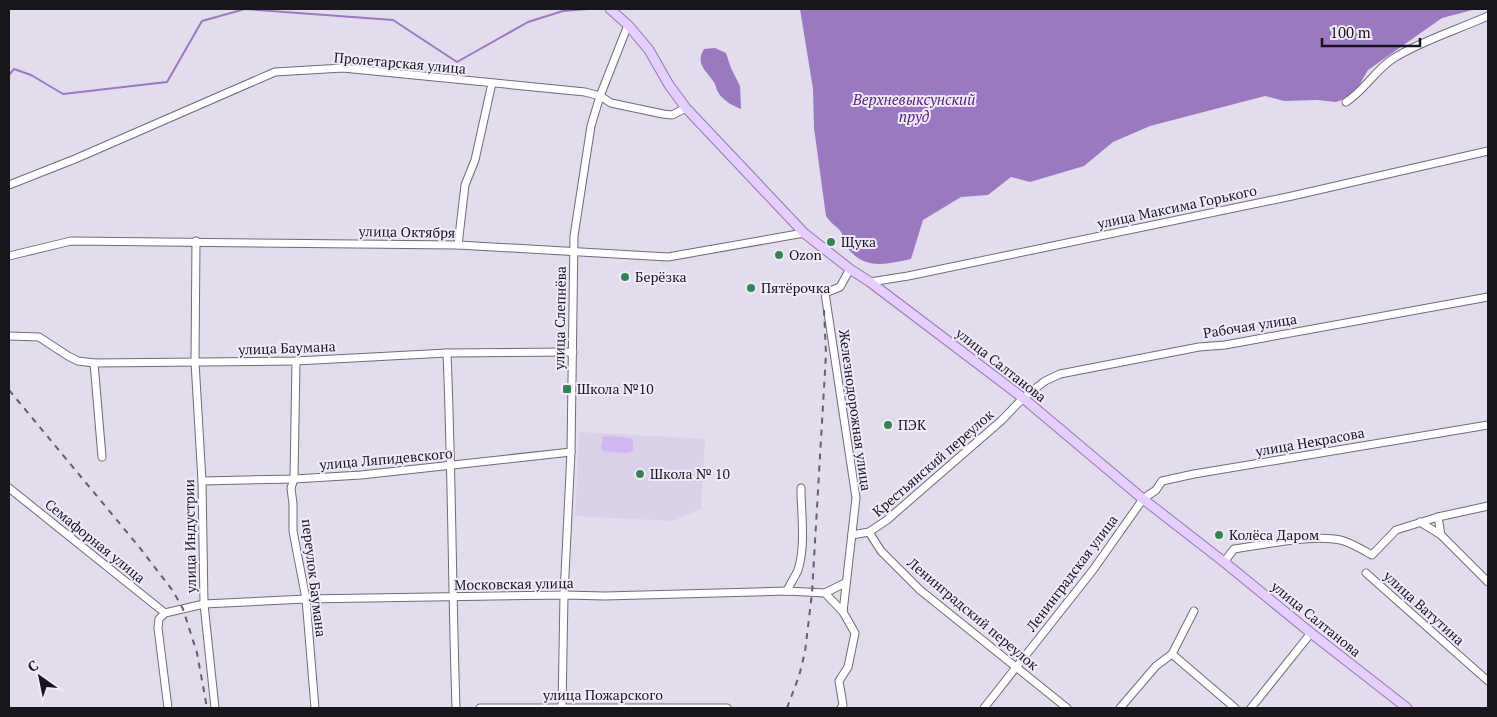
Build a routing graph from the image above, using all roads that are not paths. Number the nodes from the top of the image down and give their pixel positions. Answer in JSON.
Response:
{"nodes":[{"id":1,"x":611,"y":10,"type":"edge"},
{"id":2,"x":1488,"y":16,"type":"edge"},
{"id":3,"x":628,"y":25,"type":"junction"},
{"id":4,"x":492,"y":84,"type":"junction"},
{"id":5,"x":600,"y":96,"type":"junction"},
{"id":6,"x":1346,"y":102,"type":"dead end"},
{"id":7,"x":686,"y":108,"type":"junction"},
{"id":8,"x":1488,"y":151,"type":"edge"},
{"id":9,"x":9,"y":185,"type":"edge"},
{"id":10,"x":804,"y":233,"type":"junction"},
{"id":11,"x":196,"y":241,"type":"junction"},
{"id":12,"x":458,"y":245,"type":"junction"},
{"id":13,"x":573,"y":251,"type":"junction"},
{"id":14,"x":9,"y":256,"type":"edge"},
{"id":15,"x":850,"y":269,"type":"junction"},
{"id":16,"x":870,"y":282,"type":"junction"},
{"id":17,"x":1488,"y":297,"type":"edge"},
{"id":18,"x":9,"y":336,"type":"edge"},
{"id":19,"x":573,"y":352,"type":"junction"},
{"id":20,"x":447,"y":353,"type":"junction"},
{"id":21,"x":296,"y":361,"type":"junction"},
{"id":22,"x":195,"y":362,"type":"junction"},
{"id":23,"x":94,"y":363,"type":"junction"},
{"id":24,"x":1023,"y":398,"type":"junction"},
{"id":25,"x":1488,"y":425,"type":"edge"},
{"id":26,"x":571,"y":452,"type":"junction"},
{"id":27,"x":102,"y":457,"type":"dead end"},
{"id":28,"x":452,"y":466,"type":"junction"},
{"id":29,"x":294,"y":479,"type":"junction"},
{"id":30,"x":202,"y":481,"type":"junction"},
{"id":31,"x":9,"y":488,"type":"edge"},
{"id":32,"x":801,"y":488,"type":"dead end"},
{"id":33,"x":1143,"y":499,"type":"junction"},
{"id":34,"x":1488,"y":506,"type":"edge"},
{"id":35,"x":1438,"y":517,"type":"junction"},
{"id":36,"x":1420,"y":522,"type":"junction"},
{"id":37,"x":869,"y":532,"type":"junction"},
{"id":38,"x":852,"y":535,"type":"junction"},
{"id":39,"x":1441,"y":535,"type":"junction"},
{"id":40,"x":1224,"y":562,"type":"junction"},
{"id":41,"x":1366,"y":573,"type":"dead end"},
{"id":42,"x":1488,"y":582,"type":"edge"},
{"id":43,"x":845,"y":584,"type":"junction"},
{"id":44,"x":787,"y":591,"type":"junction"},
{"id":45,"x":825,"y":594,"type":"junction"},
{"id":46,"x":564,"y":595,"type":"junction"},
{"id":47,"x":452,"y":597,"type":"junction"},
{"id":48,"x":306,"y":599,"type":"junction"},
{"id":49,"x":204,"y":604,"type":"junction"},
{"id":50,"x":1194,"y":611,"type":"dead end"},
{"id":51,"x":843,"y":612,"type":"junction"},
{"id":52,"x":165,"y":613,"type":"junction"},
{"id":53,"x":1311,"y":634,"type":"junction"},
{"id":54,"x":1172,"y":654,"type":"junction"},
{"id":55,"x":1016,"y":666,"type":"junction"},
{"id":56,"x":1488,"y":682,"type":"edge"},
{"id":57,"x":168,"y":708,"type":"edge"},
{"id":58,"x":215,"y":708,"type":"edge"},
{"id":59,"x":315,"y":708,"type":"edge"},
{"id":60,"x":456,"y":708,"type":"edge"},
{"id":61,"x":480,"y":708,"type":"edge"},
{"id":62,"x":562,"y":708,"type":"edge"},
{"id":63,"x":727,"y":708,"type":"edge"},
{"id":64,"x":841,"y":708,"type":"edge"},
{"id":65,"x":984,"y":708,"type":"edge"},
{"id":66,"x":1067,"y":708,"type":"edge"},
{"id":67,"x":1120,"y":708,"type":"edge"},
{"id":68,"x":1235,"y":708,"type":"edge"},
{"id":69,"x":1250,"y":708,"type":"edge"},
{"id":70,"x":1407,"y":708,"type":"edge"}],
"edges":[{"from":1,"to":3,"type":"main road","name":"улица Салтанова"},
{"from":2,"to":6,"type":"street"},
{"from":3,"to":5,"type":"street","name":"улица Слепнёва"},
{"from":3,"to":7,"type":"main road","name":"улица Салтанова"},
{"from":4,"to":5,"type":"street","name":"Пролетарская улица"},
{"from":4,"to":9,"type":"street","name":"Пролетарская улица"},
{"from":4,"to":12,"type":"street"},
{"from":5,"to":7,"type":"street","name":"Пролетарская улица"},
{"from":5,"to":13,"type":"street","name":"улица Слепнёва"},
{"from":7,"to":10,"type":"main road","name":"улица Салтанова"},
{"from":8,"to":16,"type":"street","name":"улица Максима Горького"},
{"from":10,"to":13,"type":"street","name":"улица Октября"},
{"from":10,"to":15,"type":"main road","name":"улица Салтанова"},
{"from":11,"to":12,"type":"street","name":"улица Октября"},
{"from":11,"to":14,"type":"street","name":"улица Октября"},
{"from":11,"to":22,"type":"street","name":"улица Индустрии"},
{"from":12,"to":13,"type":"street","name":"улица Октября"},
{"from":13,"to":19,"type":"street","name":"улица Слепнёва"},
{"from":15,"to":16,"type":"main road","name":"улица Салтанова"},
{"from":15,"to":38,"type":"street","name":"Железнодорожная улица"},
{"from":16,"to":24,"type":"main road","name":"улица Салтанова"},
{"from":17,"to":24,"type":"street","name":"Рабочая улица"},
{"from":18,"to":23,"type":"street","name":"улица Баумана"},
{"from":19,"to":20,"type":"street","name":"улица Баумана"},
{"from":19,"to":26,"type":"street","name":"улица Слепнёва"},
{"from":20,"to":21,"type":"street","name":"улица Баумана"},
{"from":20,"to":28,"type":"street"},
{"from":21,"to":22,"type":"street","name":"улица Баумана"},
{"from":21,"to":29,"type":"street","name":"переулок Баумана"},
{"from":22,"to":23,"type":"street","name":"улица Баумана"},
{"from":22,"to":30,"type":"street","name":"улица Индустрии"},
{"from":23,"to":27,"type":"street"},
{"from":24,"to":33,"type":"main road","name":"улица Салтанова"},
{"from":24,"to":37,"type":"street","name":"Крестьянский переулок"},
{"from":25,"to":33,"type":"street","name":"улица Некрасова"},
{"from":26,"to":28,"type":"street","name":"улица Ляпидевского"},
{"from":26,"to":46,"type":"street","name":"улица Слепнёва"},
{"from":28,"to":29,"type":"street","name":"улица Ляпидевского"},
{"from":28,"to":47,"type":"street"},
{"from":29,"to":30,"type":"street","name":"улица Ляпидевского"},
{"from":29,"to":48,"type":"street","name":"переулок Баумана"},
{"from":30,"to":49,"type":"street","name":"улица Индустрии"},
{"from":31,"to":52,"type":"street","name":"Семафорная улица"},
{"from":32,"to":44,"type":"street"},
{"from":33,"to":40,"type":"main road","name":"улица Салтанова"},
{"from":33,"to":55,"type":"street","name":"Ленинградская улица"},
{"from":34,"to":35,"type":"street"},
{"from":35,"to":36,"type":"street"},
{"from":35,"to":39,"type":"street"},
{"from":36,"to":39,"type":"street"},
{"from":36,"to":40,"type":"street"},
{"from":37,"to":38,"type":"street","name":"Крестьянский переулок"},
{"from":37,"to":55,"type":"street","name":"Ленинградский переулок"},
{"from":38,"to":43,"type":"street","name":"Железнодорожная улица"},
{"from":39,"to":42,"type":"street"},
{"from":40,"to":53,"type":"main road","name":"улица Салтанова"},
{"from":41,"to":56,"type":"street","name":"улица Ватутина"},
{"from":43,"to":45,"type":"street"},
{"from":43,"to":51,"type":"street","name":"Железнодорожная улица"},
{"from":44,"to":45,"type":"street","name":"Московская улица"},
{"from":44,"to":46,"type":"street","name":"Московская улица"},
{"from":45,"to":51,"type":"street"},
{"from":46,"to":47,"type":"street","name":"Московская улица"},
{"from":46,"to":62,"type":"street","name":"улица Слепнёва"},
{"from":47,"to":48,"type":"street","name":"Московская улица"},
{"from":47,"to":60,"type":"street"},
{"from":48,"to":49,"type":"street","name":"Московская улица"},
{"from":48,"to":59,"type":"street","name":"переулок Баумана"},
{"from":49,"to":52,"type":"street"},
{"from":49,"to":58,"type":"street","name":"улица Индустрии"},
{"from":50,"to":54,"type":"street"},
{"from":51,"to":64,"type":"street"},
{"from":52,"to":57,"type":"street"},
{"from":53,"to":69,"type":"street"},
{"from":53,"to":70,"type":"main road","name":"улица Салтанова"},
{"from":54,"to":67,"type":"street"},
{"from":54,"to":68,"type":"street"},
{"from":55,"to":65,"type":"street","name":"Ленинградская улица"},
{"from":55,"to":66,"type":"street","name":"Ленинградский переулок"},
{"from":61,"to":62,"type":"street","name":"улица Пожарского"},
{"from":62,"to":63,"type":"street","name":"улица Пожарского"}]}
